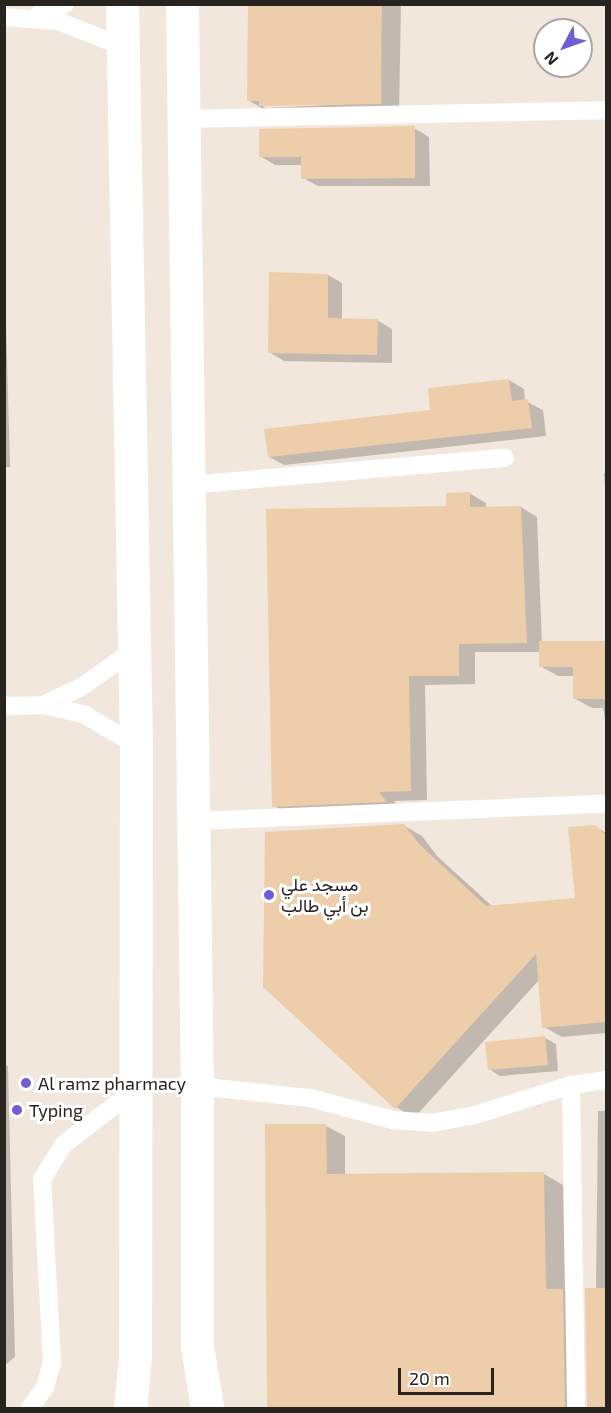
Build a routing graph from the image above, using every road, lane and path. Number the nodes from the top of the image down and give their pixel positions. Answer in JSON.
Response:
{"nodes":[{"id":1,"x":65,"y":4,"type":"edge"},
{"id":2,"x":122,"y":4,"type":"edge"},
{"id":3,"x":182,"y":4,"type":"edge"},
{"id":4,"x":4,"y":17,"type":"edge"},
{"id":5,"x":35,"y":17,"type":"junction"},
{"id":6,"x":124,"y":47,"type":"junction"},
{"id":7,"x":606,"y":110,"type":"edge"},
{"id":8,"x":184,"y":119,"type":"junction"},
{"id":9,"x":505,"y":458,"type":"dead end"},
{"id":10,"x":188,"y":485,"type":"junction"},
{"id":11,"x":135,"y":649,"type":"junction"},
{"id":12,"x":43,"y":705,"type":"junction"},
{"id":13,"x":4,"y":706,"type":"edge"},
{"id":14,"x":136,"y":745,"type":"junction"},
{"id":15,"x":606,"y":804,"type":"edge"},
{"id":16,"x":194,"y":821,"type":"junction"},
{"id":17,"x":606,"y":1080,"type":"edge"},
{"id":18,"x":571,"y":1085,"type":"junction"},
{"id":19,"x":197,"y":1086,"type":"junction"},
{"id":20,"x":136,"y":1089,"type":"junction"},
{"id":21,"x":30,"y":1408,"type":"edge"},
{"id":22,"x":130,"y":1408,"type":"edge"},
{"id":23,"x":207,"y":1408,"type":"edge"},
{"id":24,"x":576,"y":1408,"type":"edge"}],
"edges":[{"from":1,"to":5,"type":"lane"},
{"from":2,"to":6,"type":"main road"},
{"from":3,"to":8,"type":"main road"},
{"from":4,"to":5,"type":"lane"},
{"from":5,"to":6,"type":"lane"},
{"from":6,"to":11,"type":"main road"},
{"from":7,"to":8,"type":"lane"},
{"from":8,"to":10,"type":"main road"},
{"from":9,"to":10,"type":"lane"},
{"from":10,"to":16,"type":"main road"},
{"from":11,"to":12,"type":"lane"},
{"from":11,"to":14,"type":"main road"},
{"from":12,"to":13,"type":"lane"},
{"from":12,"to":14,"type":"lane"},
{"from":14,"to":20,"type":"main road"},
{"from":15,"to":16,"type":"lane"},
{"from":16,"to":19,"type":"main road"},
{"from":17,"to":18,"type":"lane"},
{"from":18,"to":19,"type":"lane"},
{"from":18,"to":24,"type":"lane"},
{"from":19,"to":23,"type":"main road"},
{"from":20,"to":21,"type":"lane"},
{"from":20,"to":22,"type":"main road"}]}
